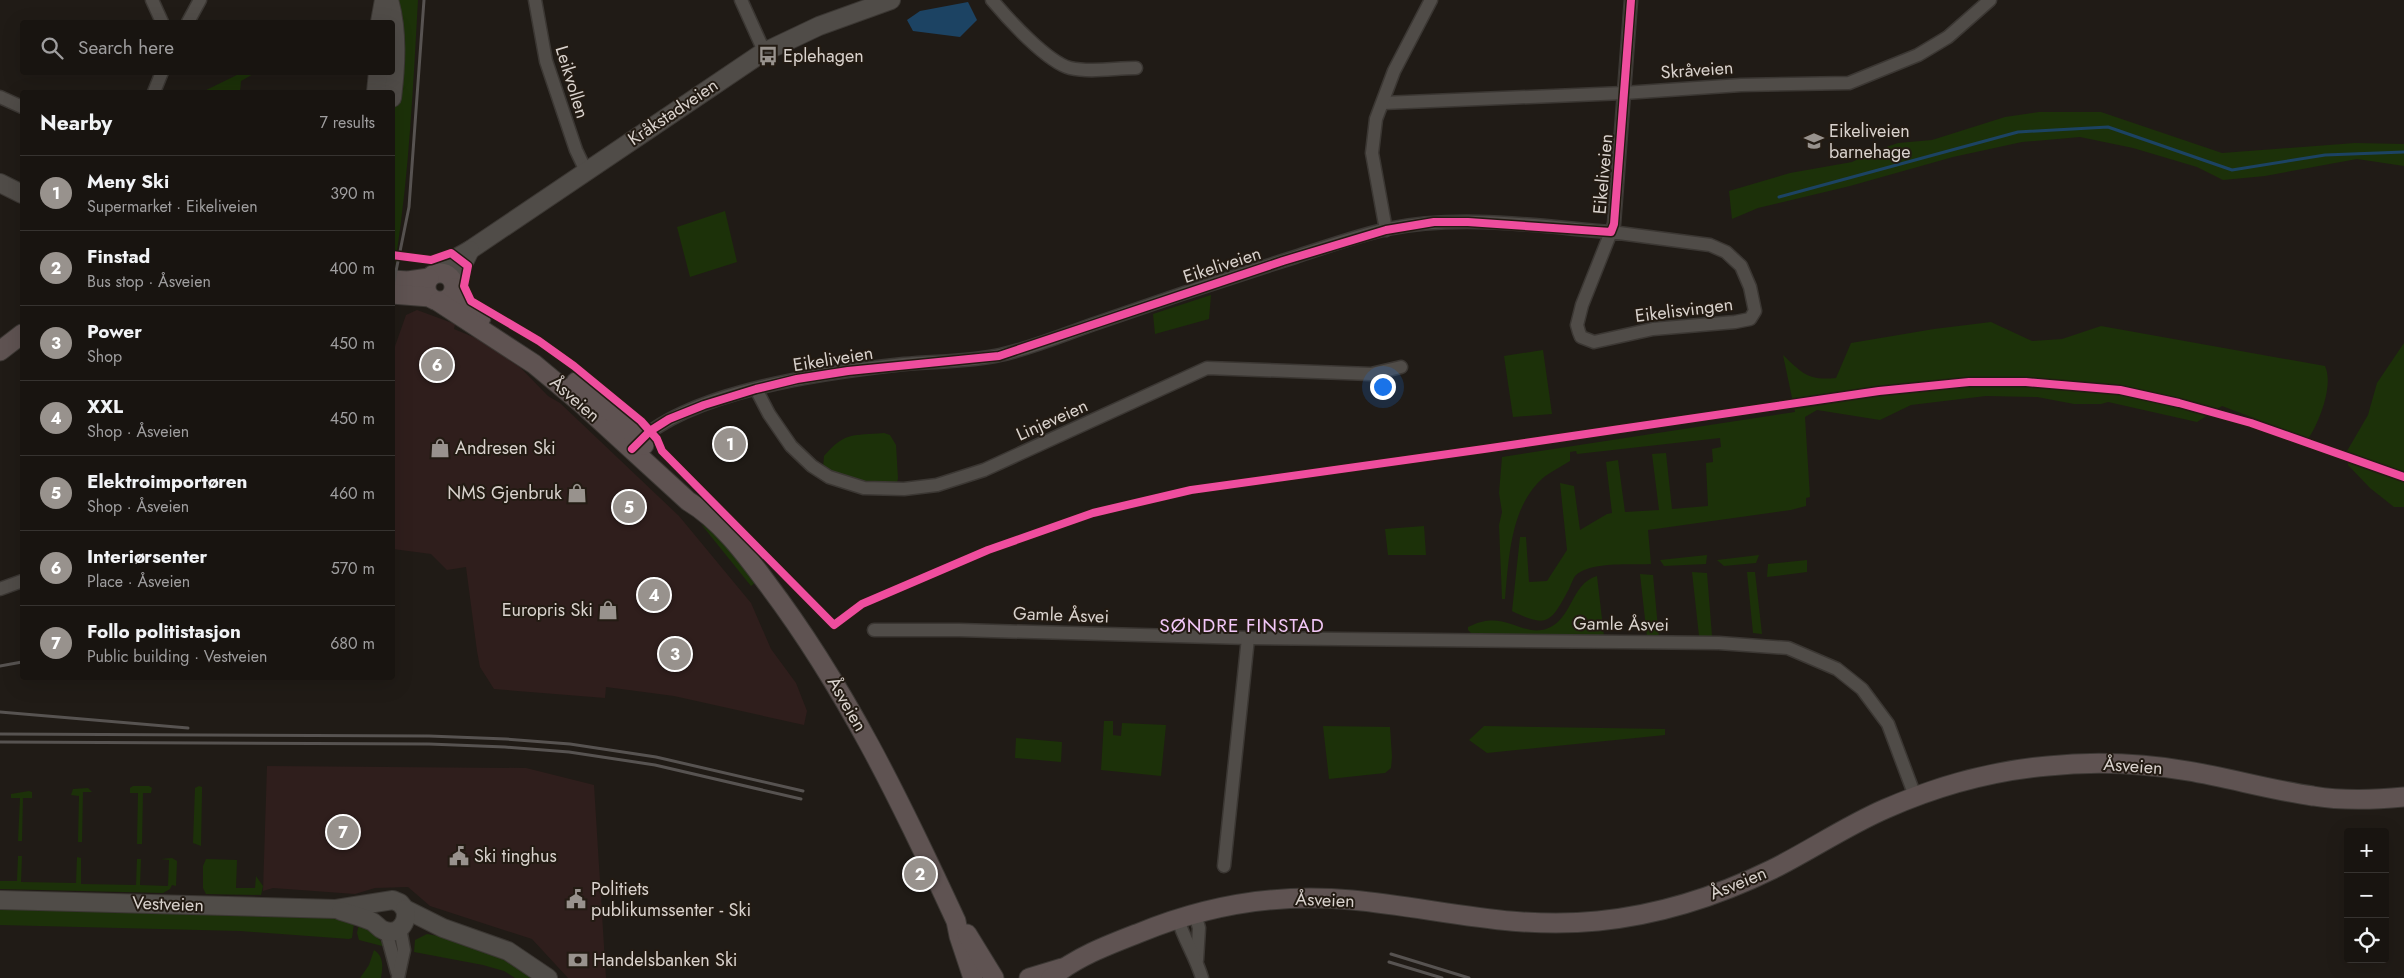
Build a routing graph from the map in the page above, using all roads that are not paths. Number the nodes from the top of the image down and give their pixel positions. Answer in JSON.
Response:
{"nodes":[{"id":1,"x":152,"y":0,"type":"edge"},
{"id":2,"x":200,"y":0,"type":"edge"},
{"id":3,"x":384,"y":0,"type":"edge"},
{"id":4,"x":389,"y":0,"type":"edge"},
{"id":5,"x":535,"y":0,"type":"edge"},
{"id":6,"x":741,"y":0,"type":"edge"},
{"id":7,"x":891,"y":0,"type":"edge"},
{"id":8,"x":992,"y":0,"type":"edge"},
{"id":9,"x":1431,"y":0,"type":"edge"},
{"id":10,"x":1630,"y":0,"type":"edge"},
{"id":11,"x":1990,"y":0,"type":"edge"},
{"id":12,"x":161,"y":20,"type":"edge"},
{"id":13,"x":189,"y":20,"type":"edge"},
{"id":14,"x":380,"y":20,"type":"edge"},
{"id":15,"x":393,"y":20,"type":"edge"},
{"id":16,"x":764,"y":51,"type":"junction"},
{"id":17,"x":1136,"y":68,"type":"dead end"},
{"id":18,"x":161,"y":75,"type":"edge"},
{"id":19,"x":378,"y":75,"type":"edge"},
{"id":20,"x":393,"y":75,"type":"edge"},
{"id":21,"x":155,"y":90,"type":"edge"},
{"id":22,"x":376,"y":90,"type":"edge"},
{"id":23,"x":392,"y":90,"type":"edge"},
{"id":24,"x":1624,"y":93,"type":"junction"},
{"id":25,"x":0,"y":97,"type":"edge"},
{"id":26,"x":1383,"y":103,"type":"junction"},
{"id":27,"x":20,"y":106,"type":"edge"},
{"id":28,"x":586,"y":171,"type":"junction"},
{"id":29,"x":0,"y":183,"type":"edge"},
{"id":30,"x":20,"y":193,"type":"edge"},
{"id":31,"x":1386,"y":230,"type":"junction"},
{"id":32,"x":1611,"y":232,"type":"junction"},
{"id":33,"x":470,"y":250,"type":"junction"},
{"id":34,"x":433,"y":276,"type":"junction"},
{"id":35,"x":395,"y":280,"type":"edge"},
{"id":36,"x":454,"y":285,"type":"junction"},
{"id":37,"x":395,"y":294,"type":"edge"},
{"id":38,"x":434,"y":299,"type":"junction"},
{"id":39,"x":20,"y":336,"type":"edge"},
{"id":40,"x":0,"y":351,"type":"edge"},
{"id":41,"x":1401,"y":367,"type":"dead end"},
{"id":42,"x":756,"y":389,"type":"junction"},
{"id":43,"x":636,"y":445,"type":"junction"},
{"id":44,"x":20,"y":583,"type":"edge"},
{"id":45,"x":0,"y":589,"type":"edge"},
{"id":46,"x":874,"y":630,"type":"dead end"},
{"id":47,"x":1248,"y":638,"type":"junction"},
{"id":48,"x":1915,"y":796,"type":"junction"},
{"id":49,"x":2404,"y":797,"type":"edge"},
{"id":50,"x":1224,"y":866,"type":"dead end"},
{"id":51,"x":0,"y":900,"type":"edge"},
{"id":52,"x":380,"y":904,"type":"junction"},
{"id":53,"x":336,"y":909,"type":"junction"},
{"id":54,"x":405,"y":909,"type":"junction"},
{"id":55,"x":1186,"y":916,"type":"junction"},
{"id":56,"x":956,"y":920,"type":"junction"},
{"id":57,"x":391,"y":927,"type":"junction"},
{"id":58,"x":443,"y":928,"type":"junction"},
{"id":59,"x":1197,"y":960,"type":"junction"},
{"id":60,"x":1057,"y":973,"type":"edge"},
{"id":61,"x":398,"y":977,"type":"edge"},
{"id":62,"x":548,"y":978,"type":"edge"},
{"id":63,"x":974,"y":978,"type":"edge"},
{"id":64,"x":994,"y":978,"type":"edge"},
{"id":65,"x":1029,"y":978,"type":"edge"},
{"id":66,"x":1202,"y":978,"type":"edge"}],
"edges":[{"from":1,"to":12,"type":"street"},
{"from":2,"to":13,"type":"street"},
{"from":3,"to":14,"type":"main road"},
{"from":4,"to":15,"type":"main road"},
{"from":5,"to":28,"type":"street","name":"Leikvollen"},
{"from":6,"to":16,"type":"street"},
{"from":7,"to":16,"type":"main road","name":"Kråkstadveien"},
{"from":8,"to":17,"type":"street"},
{"from":9,"to":26,"type":"street"},
{"from":10,"to":24,"type":"street","name":"Eikeliveien"},
{"from":11,"to":24,"type":"street","name":"Skråveien"},
{"from":16,"to":28,"type":"main road","name":"Kråkstadveien"},
{"from":18,"to":21,"type":"street"},
{"from":19,"to":22,"type":"main road"},
{"from":20,"to":23,"type":"main road"},
{"from":24,"to":26,"type":"street","name":"Skråveien"},
{"from":24,"to":32,"type":"street","name":"Eikeliveien"},
{"from":25,"to":27,"type":"street"},
{"from":26,"to":31,"type":"street"},
{"from":28,"to":33,"type":"main road","name":"Kråkstadveien"},
{"from":29,"to":30,"type":"main road"},
{"from":31,"to":32,"type":"street","name":"Eikeliveien"},
{"from":31,"to":42,"type":"street","name":"Eikeliveien"},
{"from":32,"to":32,"type":"street","name":"Eikelisvingen"},
{"from":33,"to":34,"type":"main road","name":"Kråkstadveien"},
{"from":33,"to":36,"type":"main road","name":"Kråkstadveien"},
{"from":34,"to":35,"type":"main road"},
{"from":34,"to":36,"type":"main road"},
{"from":34,"to":38,"type":"main road"},
{"from":36,"to":38,"type":"main road"},
{"from":36,"to":43,"type":"main road","name":"Åsveien"},
{"from":37,"to":38,"type":"main road"},
{"from":38,"to":43,"type":"main road","name":"Åsveien"},
{"from":39,"to":40,"type":"main road"},
{"from":41,"to":42,"type":"street","name":"Linjeveien"},
{"from":42,"to":43,"type":"street","name":"Eikeliveien"},
{"from":43,"to":56,"type":"main road","name":"Åsveien"},
{"from":44,"to":45,"type":"street"},
{"from":46,"to":47,"type":"street","name":"Gamle Åsvei"},
{"from":47,"to":48,"type":"street","name":"Gamle Åsvei"},
{"from":47,"to":50,"type":"street"},
{"from":48,"to":49,"type":"main road","name":"Åsveien"},
{"from":48,"to":55,"type":"main road","name":"Åsveien"},
{"from":51,"to":53,"type":"main road","name":"Vestveien"},
{"from":52,"to":53,"type":"main road","name":"Vestveien"},
{"from":52,"to":54,"type":"main road","name":"Vestveien"},
{"from":52,"to":57,"type":"main road"},
{"from":53,"to":57,"type":"main road","name":"Vestveien"},
{"from":54,"to":57,"type":"main road"},
{"from":54,"to":58,"type":"main road","name":"Vestveien"},
{"from":55,"to":59,"type":"street"},
{"from":55,"to":59,"type":"street"},
{"from":55,"to":60,"type":"main road","name":"Åsveien"},
{"from":56,"to":63,"type":"main road","name":"Åsveien"},
{"from":56,"to":64,"type":"main road","name":"Åsveien"},
{"from":57,"to":58,"type":"main road","name":"Vestveien"},
{"from":57,"to":61,"type":"street"},
{"from":58,"to":62,"type":"main road","name":"Vestveien"},
{"from":59,"to":66,"type":"street"},
{"from":60,"to":65,"type":"main road","name":"Åsveien"}]}
